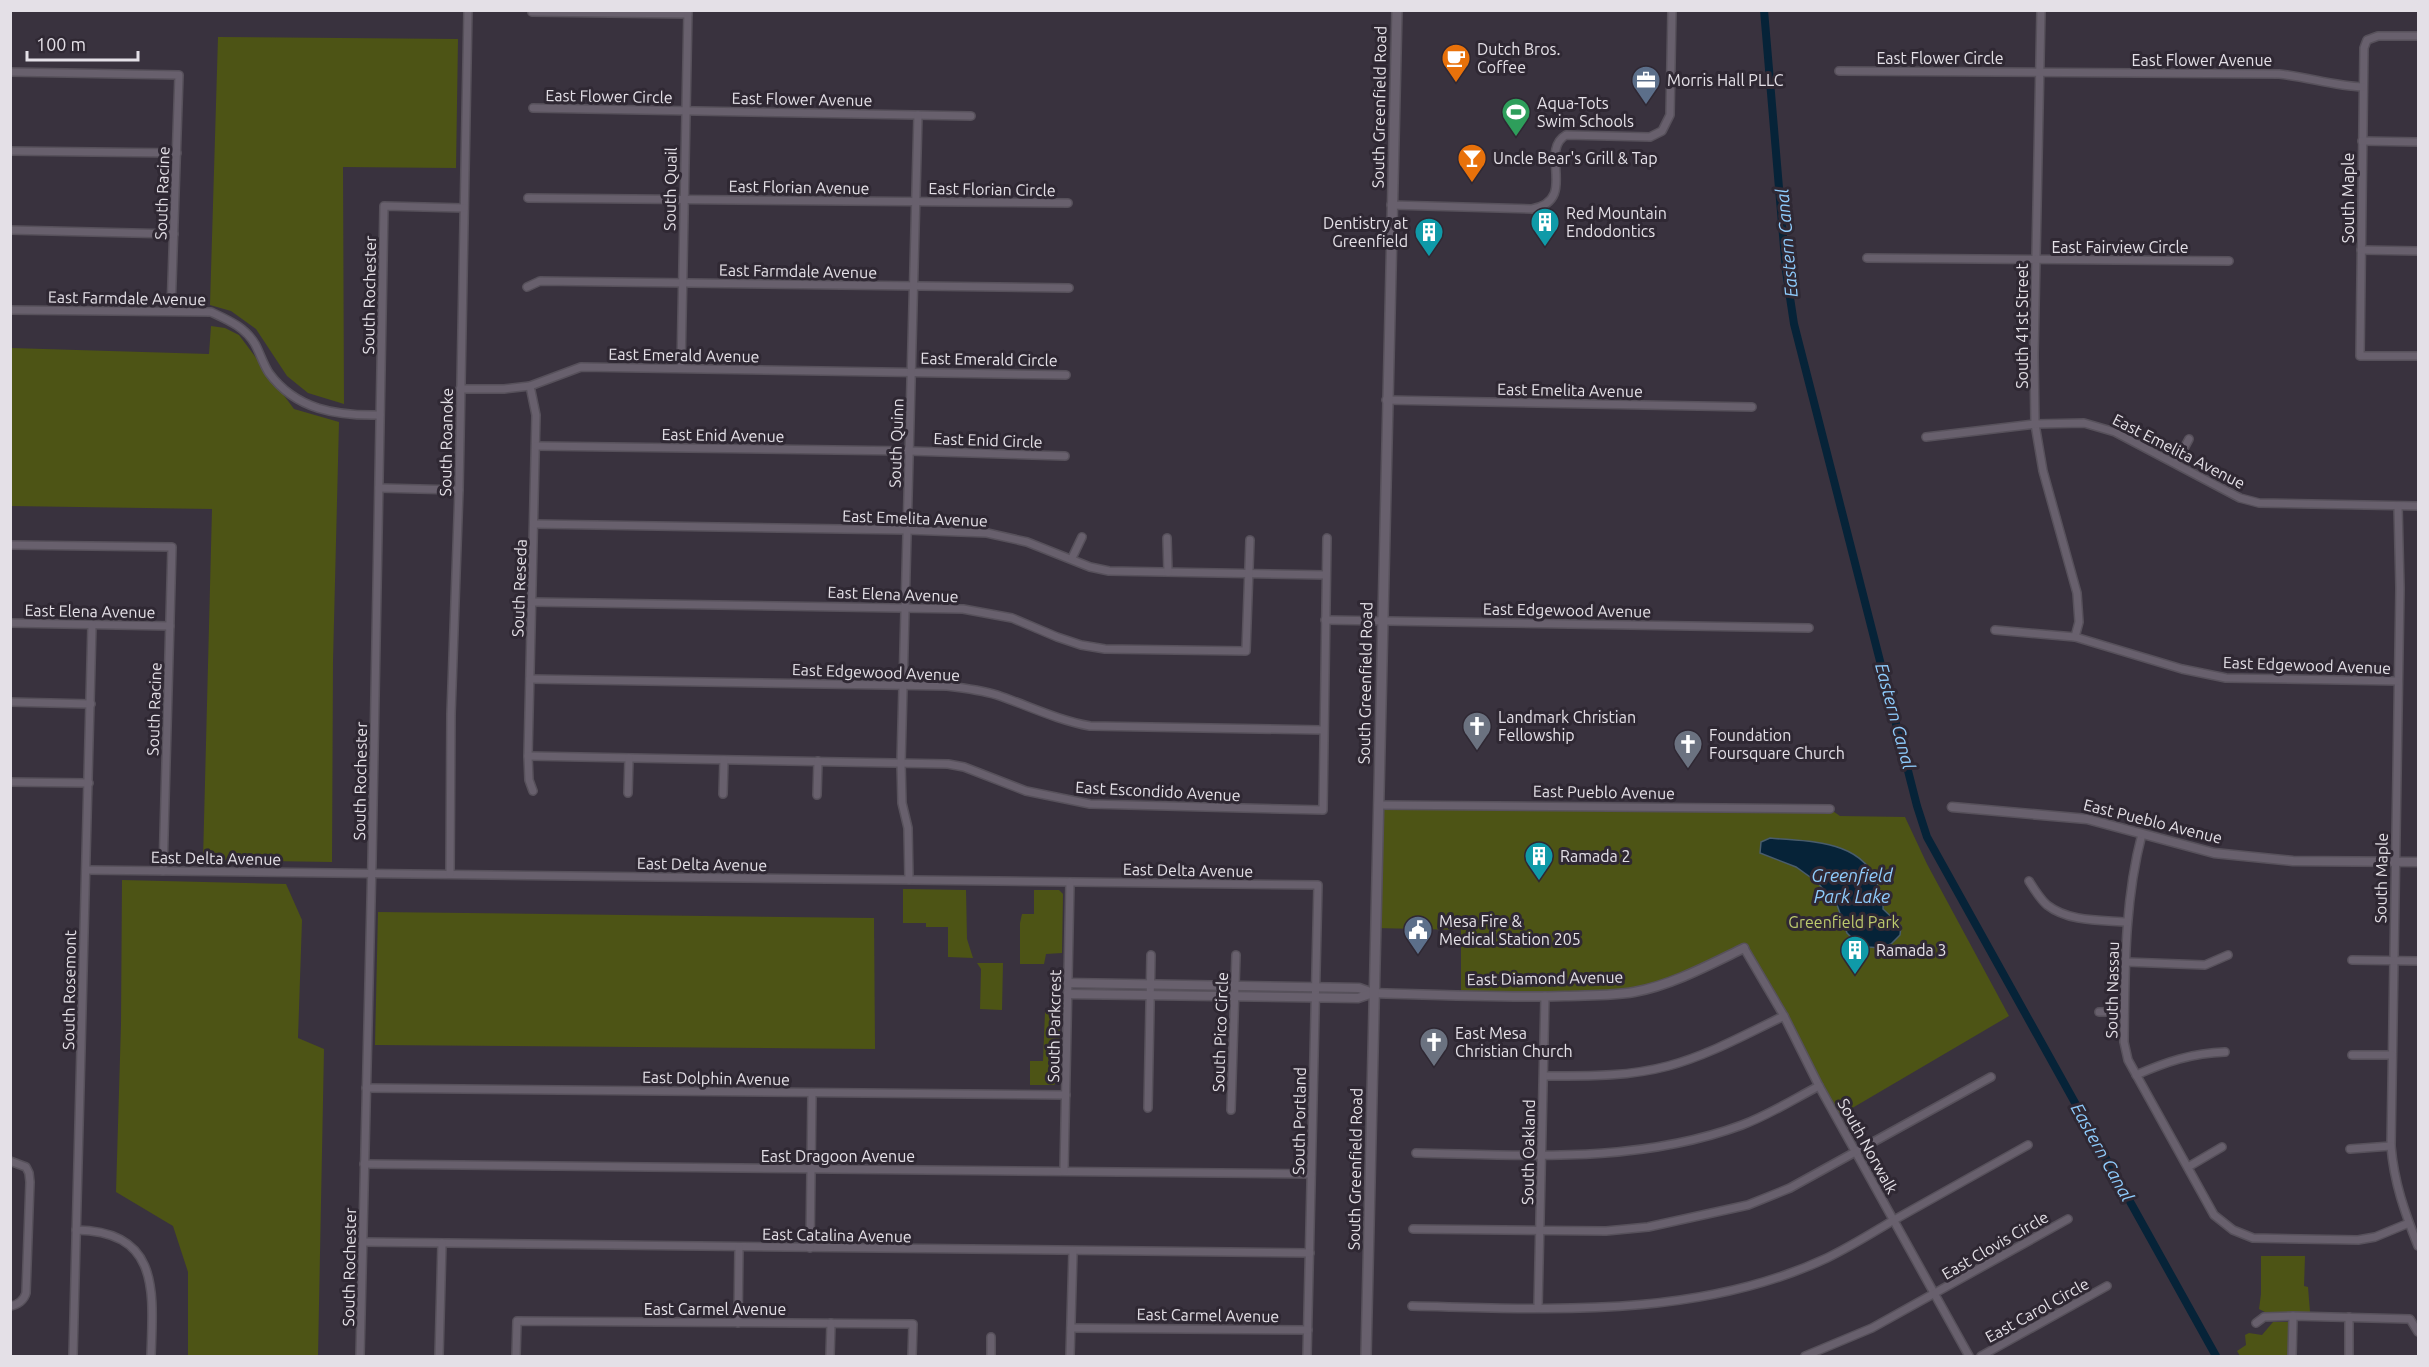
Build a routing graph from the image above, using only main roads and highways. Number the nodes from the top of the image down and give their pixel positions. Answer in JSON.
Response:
{"nodes":[{"id":1,"x":1397,"y":10,"type":"edge"},
{"id":2,"x":1366,"y":1356,"type":"edge"}],
"edges":[{"from":1,"to":2,"type":"main road","name":"South Greenfield Road"}]}
